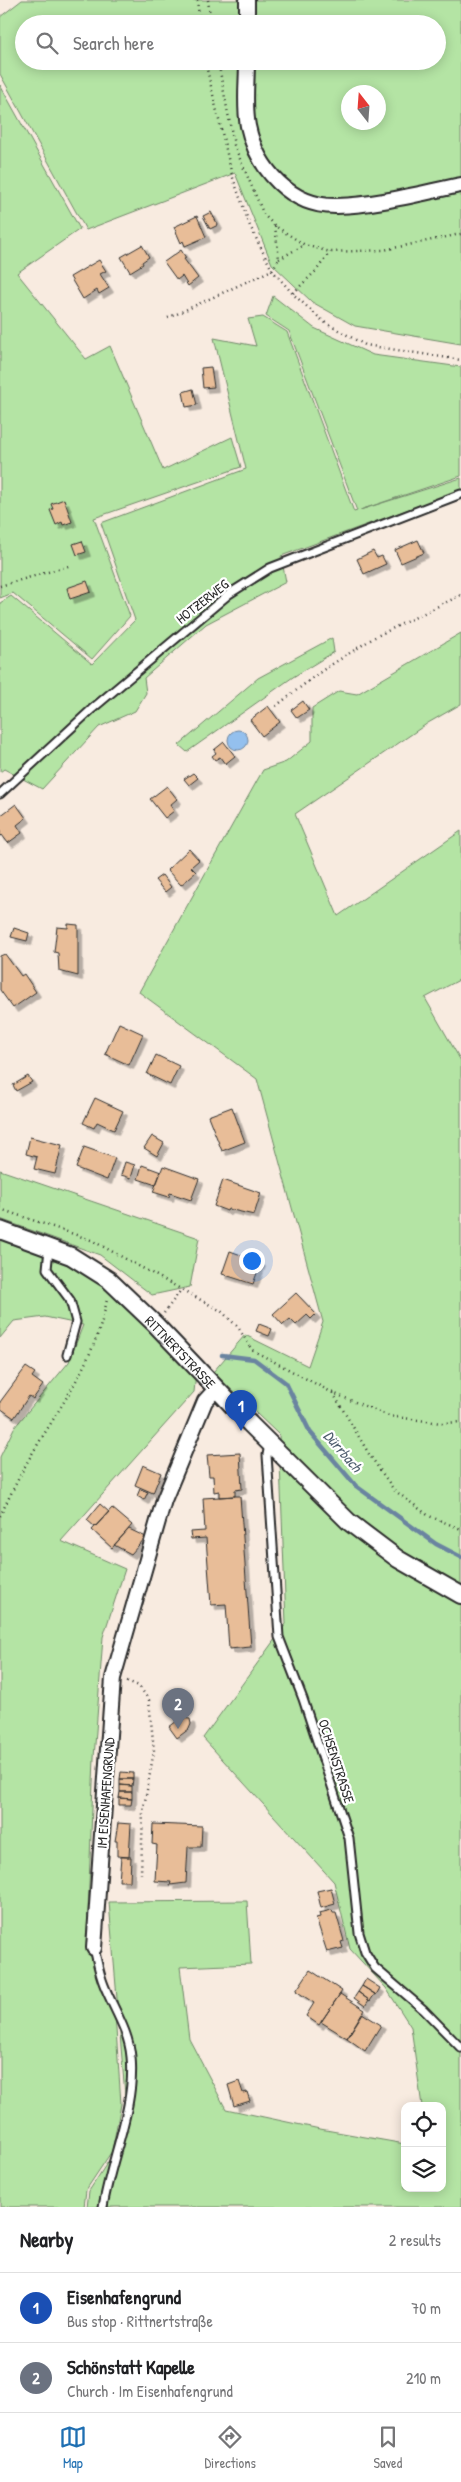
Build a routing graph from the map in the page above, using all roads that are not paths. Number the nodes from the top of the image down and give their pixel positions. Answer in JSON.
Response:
{"nodes":[{"id":1,"x":247,"y":0,"type":"edge"},
{"id":2,"x":247,"y":15,"type":"edge"},
{"id":3,"x":247,"y":70,"type":"edge"},
{"id":4,"x":461,"y":185,"type":"edge"},
{"id":5,"x":461,"y":494,"type":"edge"},
{"id":6,"x":0,"y":794,"type":"edge"},
{"id":7,"x":0,"y":1230,"type":"edge"},
{"id":8,"x":49,"y":1246,"type":"junction"},
{"id":9,"x":67,"y":1355,"type":"dead end"},
{"id":10,"x":216,"y":1389,"type":"junction"},
{"id":11,"x":269,"y":1444,"type":"junction"},
{"id":12,"x":461,"y":1596,"type":"edge"},
{"id":13,"x":94,"y":1948,"type":"joint"},
{"id":14,"x":461,"y":2048,"type":"edge"},
{"id":15,"x":103,"y":2207,"type":"edge"}],
"edges":[{"from":1,"to":2,"type":"street"},
{"from":3,"to":4,"type":"street"},
{"from":5,"to":6,"type":"lane","name":"HOTZERWEG"},
{"from":7,"to":8,"type":"street","name":"RITTNERTSTRASSE"},
{"from":8,"to":9,"type":"lane"},
{"from":8,"to":10,"type":"street","name":"RITTNERTSTRASSE"},
{"from":10,"to":11,"type":"street","name":"RITTNERTSTRASSE"},
{"from":10,"to":13,"type":"street","name":"IM EISENHAFENGRUND"},
{"from":11,"to":12,"type":"street","name":"RITTNERTSTRASSE"},
{"from":11,"to":14,"type":"lane","name":"OCHSENSTRASSE"},
{"from":13,"to":15,"type":"lane","name":"IM EISENHAFENGRUND"}]}
